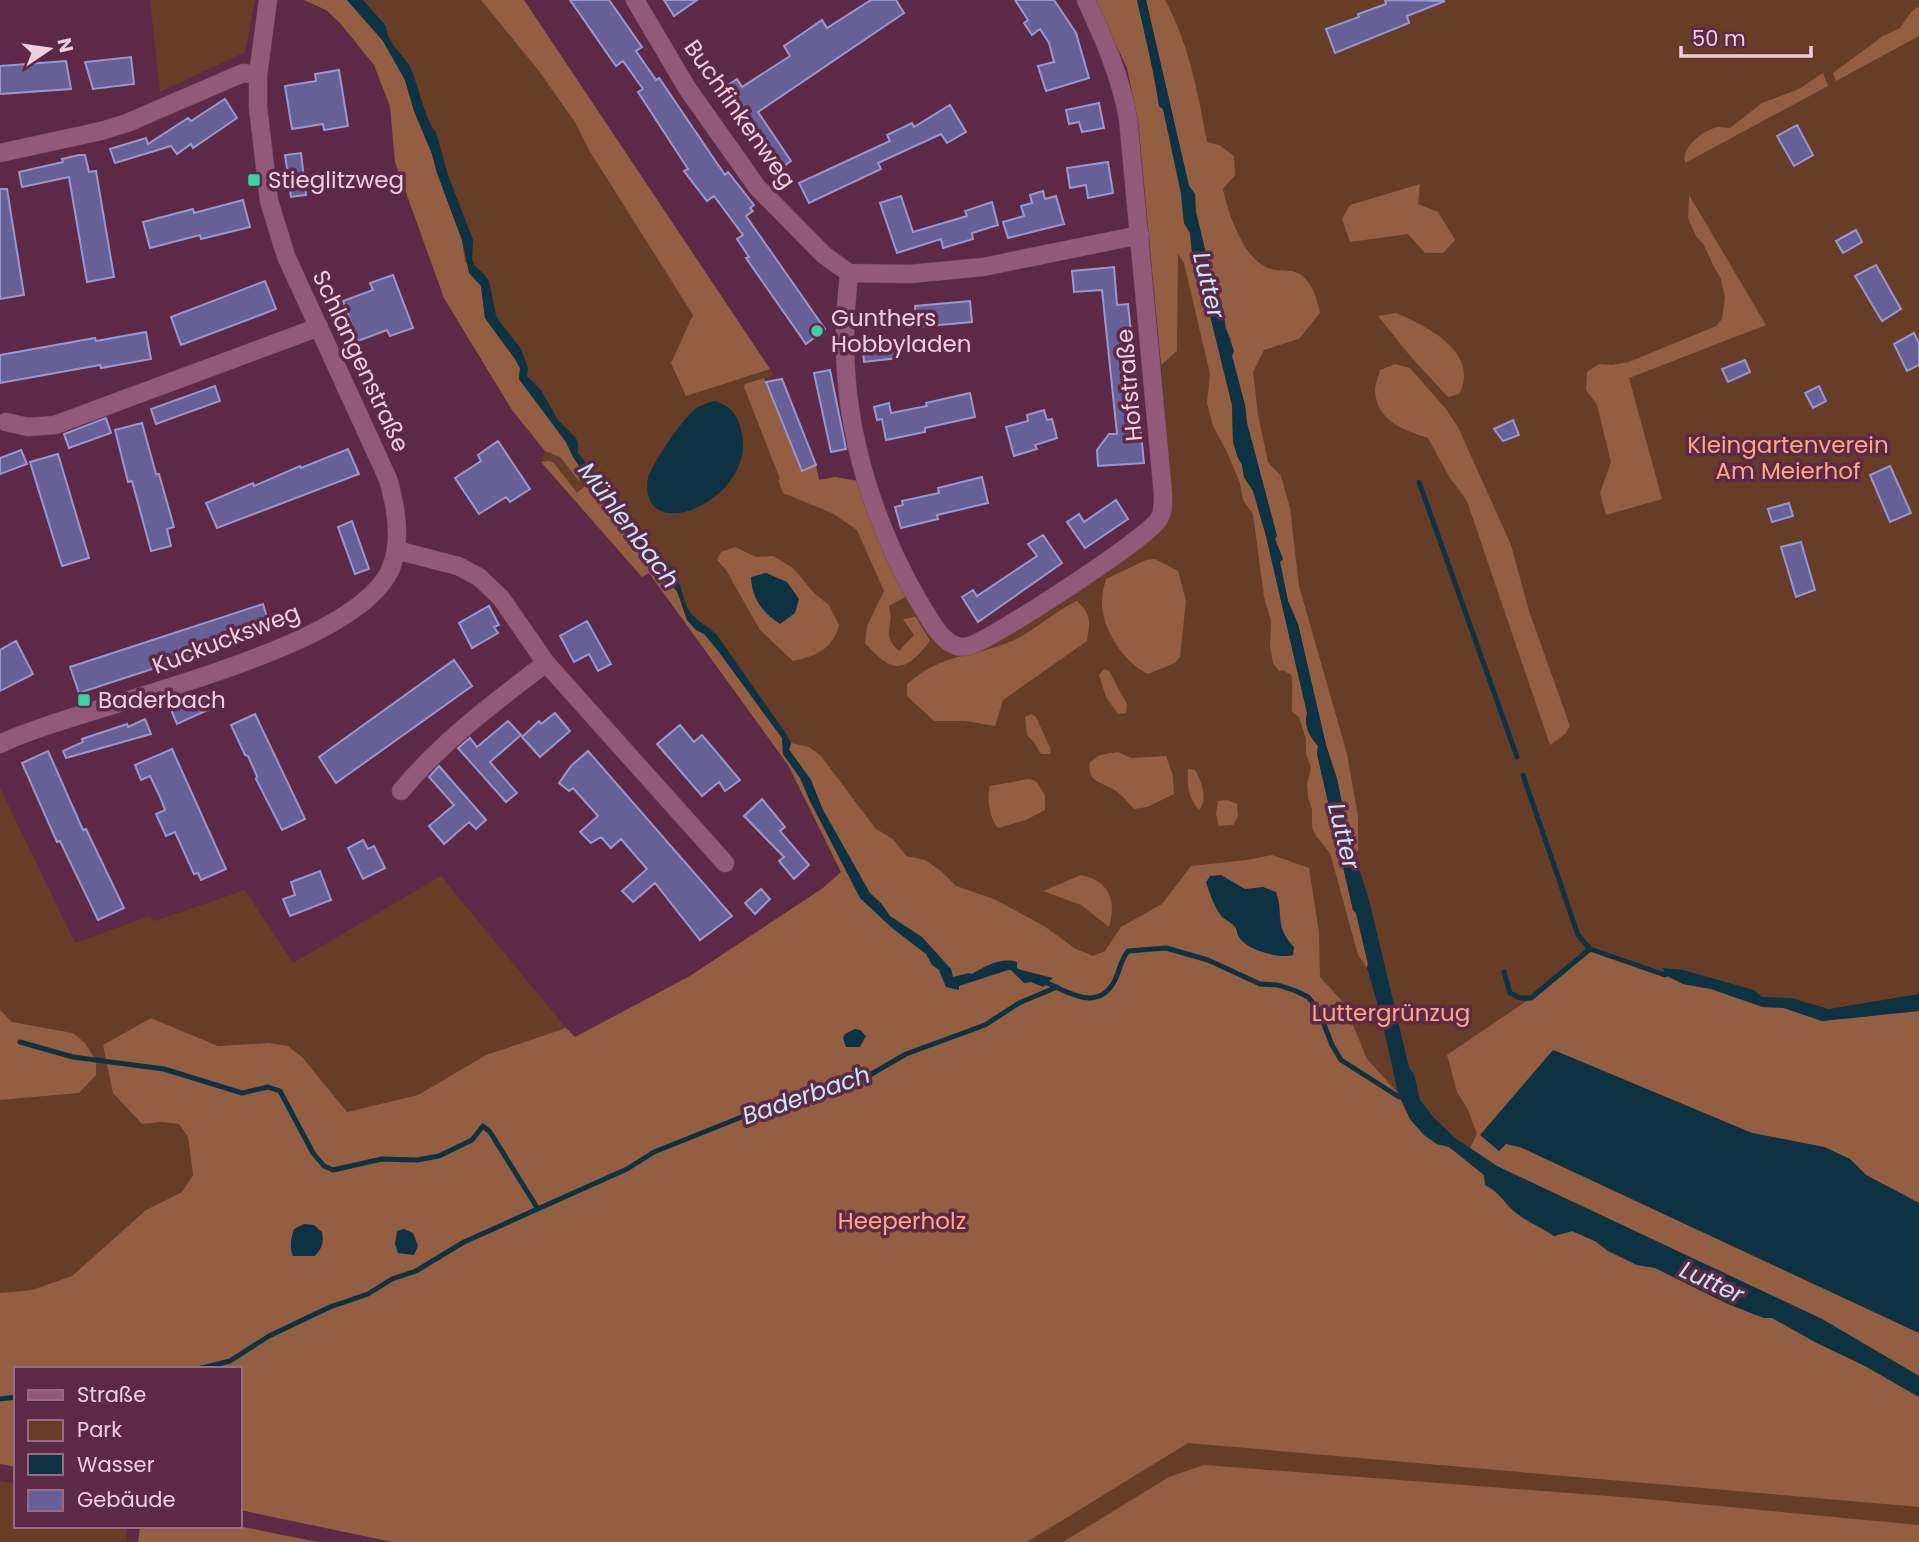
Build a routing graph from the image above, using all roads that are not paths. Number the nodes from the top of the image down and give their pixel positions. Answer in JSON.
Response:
{"nodes":[{"id":1,"x":268,"y":0,"type":"edge"},
{"id":2,"x":635,"y":0,"type":"edge"},
{"id":3,"x":1086,"y":0,"type":"edge"},
{"id":4,"x":258,"y":75,"type":"junction"},
{"id":5,"x":0,"y":153,"type":"edge"},
{"id":6,"x":1140,"y":235,"type":"junction"},
{"id":7,"x":849,"y":273,"type":"junction"},
{"id":8,"x":319,"y":327,"type":"junction"},
{"id":9,"x":6,"y":422,"type":"dead end"},
{"id":10,"x":396,"y":550,"type":"junction"},
{"id":11,"x":546,"y":663,"type":"junction"},
{"id":12,"x":0,"y":744,"type":"edge"},
{"id":13,"x":401,"y":791,"type":"dead end"},
{"id":14,"x":725,"y":863,"type":"dead end"}],
"edges":[{"from":1,"to":4,"type":"street","name":"Schlangenstraße"},
{"from":2,"to":7,"type":"street","name":"Buchfinkenweg"},
{"from":3,"to":6,"type":"street","name":"Hofstraße"},
{"from":4,"to":5,"type":"street"},
{"from":4,"to":8,"type":"street","name":"Schlangenstraße"},
{"from":6,"to":7,"type":"street"},
{"from":6,"to":7,"type":"street","name":"Hofstraße"},
{"from":8,"to":9,"type":"street"},
{"from":8,"to":10,"type":"street","name":"Schlangenstraße"},
{"from":10,"to":11,"type":"street"},
{"from":10,"to":12,"type":"street","name":"Kuckucksweg"},
{"from":11,"to":13,"type":"street"},
{"from":11,"to":14,"type":"street"}]}
